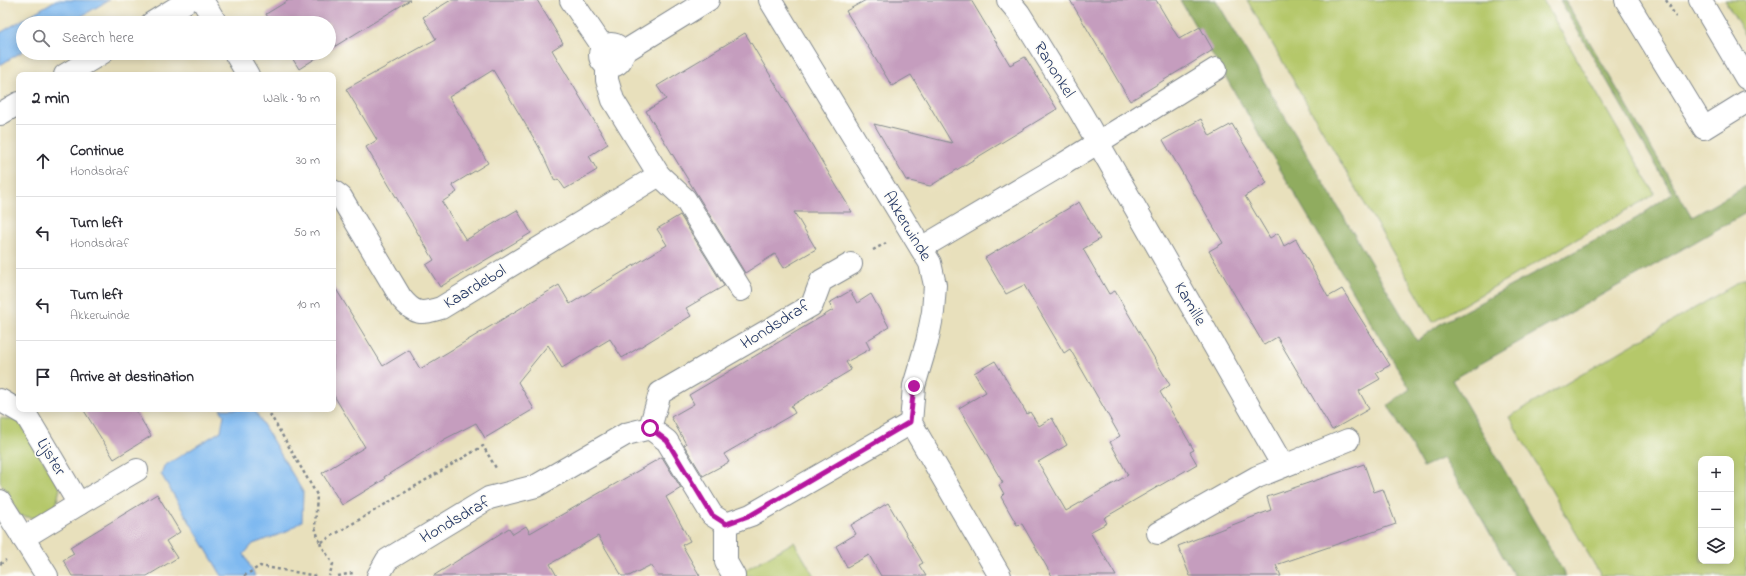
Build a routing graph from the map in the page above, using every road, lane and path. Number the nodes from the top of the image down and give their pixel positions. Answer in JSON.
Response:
{"nodes":[{"id":1,"x":189,"y":0,"type":"edge"},
{"id":2,"x":202,"y":0,"type":"edge"},
{"id":3,"x":571,"y":0,"type":"edge"},
{"id":4,"x":708,"y":0,"type":"edge"},
{"id":5,"x":770,"y":0,"type":"edge"},
{"id":6,"x":1008,"y":0,"type":"edge"},
{"id":7,"x":1626,"y":0,"type":"edge"},
{"id":8,"x":1700,"y":0,"type":"edge"},
{"id":9,"x":163,"y":16,"type":"edge"},
{"id":10,"x":212,"y":16,"type":"edge"},
{"id":11,"x":611,"y":56,"type":"junction"},
{"id":12,"x":90,"y":60,"type":"edge"},
{"id":13,"x":239,"y":60,"type":"edge"},
{"id":14,"x":1216,"y":69,"type":"dead end"},
{"id":15,"x":70,"y":72,"type":"edge"},
{"id":16,"x":246,"y":72,"type":"edge"},
{"id":17,"x":1746,"y":78,"type":"edge"},
{"id":18,"x":1746,"y":102,"type":"edge"},
{"id":19,"x":16,"y":105,"type":"edge"},
{"id":20,"x":0,"y":114,"type":"edge"},
{"id":21,"x":1097,"y":142,"type":"junction"},
{"id":22,"x":659,"y":176,"type":"junction"},
{"id":23,"x":336,"y":193,"type":"edge"},
{"id":24,"x":915,"y":239,"type":"junction"},
{"id":25,"x":851,"y":264,"type":"joint"},
{"id":26,"x":740,"y":290,"type":"dead end"},
{"id":27,"x":0,"y":400,"type":"edge"},
{"id":28,"x":16,"y":410,"type":"edge"},
{"id":29,"x":20,"y":412,"type":"edge"},
{"id":30,"x":269,"y":412,"type":"edge"},
{"id":31,"x":910,"y":422,"type":"junction"},
{"id":32,"x":650,"y":428,"type":"junction"},
{"id":33,"x":1348,"y":440,"type":"dead end"},
{"id":34,"x":1283,"y":466,"type":"junction"},
{"id":35,"x":137,"y":470,"type":"dead end"},
{"id":36,"x":512,"y":492,"type":"junction"},
{"id":37,"x":0,"y":501,"type":"edge"},
{"id":38,"x":79,"y":504,"type":"junction"},
{"id":39,"x":726,"y":524,"type":"junction"},
{"id":40,"x":1158,"y":533,"type":"dead end"},
{"id":41,"x":23,"y":538,"type":"junction"},
{"id":42,"x":320,"y":543,"type":"junction"},
{"id":43,"x":47,"y":576,"type":"edge"},
{"id":44,"x":244,"y":576,"type":"edge"},
{"id":45,"x":317,"y":576,"type":"edge"},
{"id":46,"x":329,"y":576,"type":"edge"},
{"id":47,"x":378,"y":576,"type":"edge"},
{"id":48,"x":734,"y":576,"type":"edge"},
{"id":49,"x":1000,"y":576,"type":"edge"}],
"edges":[{"from":1,"to":9,"type":"street"},
{"from":2,"to":10,"type":"street"},
{"from":3,"to":11,"type":"street"},
{"from":4,"to":11,"type":"street"},
{"from":5,"to":24,"type":"street","name":"Akkerwinde"},
{"from":6,"to":21,"type":"street","name":"Ranonkel"},
{"from":7,"to":18,"type":"street"},
{"from":8,"to":17,"type":"street"},
{"from":11,"to":22,"type":"street"},
{"from":12,"to":15,"type":"street"},
{"from":13,"to":16,"type":"street"},
{"from":14,"to":21,"type":"street"},
{"from":19,"to":20,"type":"street"},
{"from":21,"to":24,"type":"street"},
{"from":21,"to":34,"type":"street","name":"Kamille"},
{"from":22,"to":23,"type":"street","name":"Kaardebol"},
{"from":22,"to":26,"type":"street"},
{"from":24,"to":25,"type":"path"},
{"from":24,"to":31,"type":"street","name":"Akkerwinde"},
{"from":25,"to":32,"type":"street","name":"Hondsdraf"},
{"from":27,"to":28,"type":"street","name":"Lijster"},
{"from":29,"to":38,"type":"street","name":"Lijster"},
{"from":30,"to":42,"type":"path"},
{"from":31,"to":39,"type":"street"},
{"from":31,"to":49,"type":"street"},
{"from":32,"to":36,"type":"street","name":"Hondsdraf"},
{"from":32,"to":39,"type":"street"},
{"from":33,"to":34,"type":"street"},
{"from":34,"to":40,"type":"street"},
{"from":35,"to":38,"type":"street"},
{"from":36,"to":42,"type":"path"},
{"from":36,"to":47,"type":"street","name":"Hondsdraf"},
{"from":37,"to":41,"type":"street"},
{"from":38,"to":41,"type":"street"},
{"from":39,"to":48,"type":"street"},
{"from":41,"to":43,"type":"street"},
{"from":42,"to":46,"type":"path"},
{"from":44,"to":45,"type":"path"}]}
